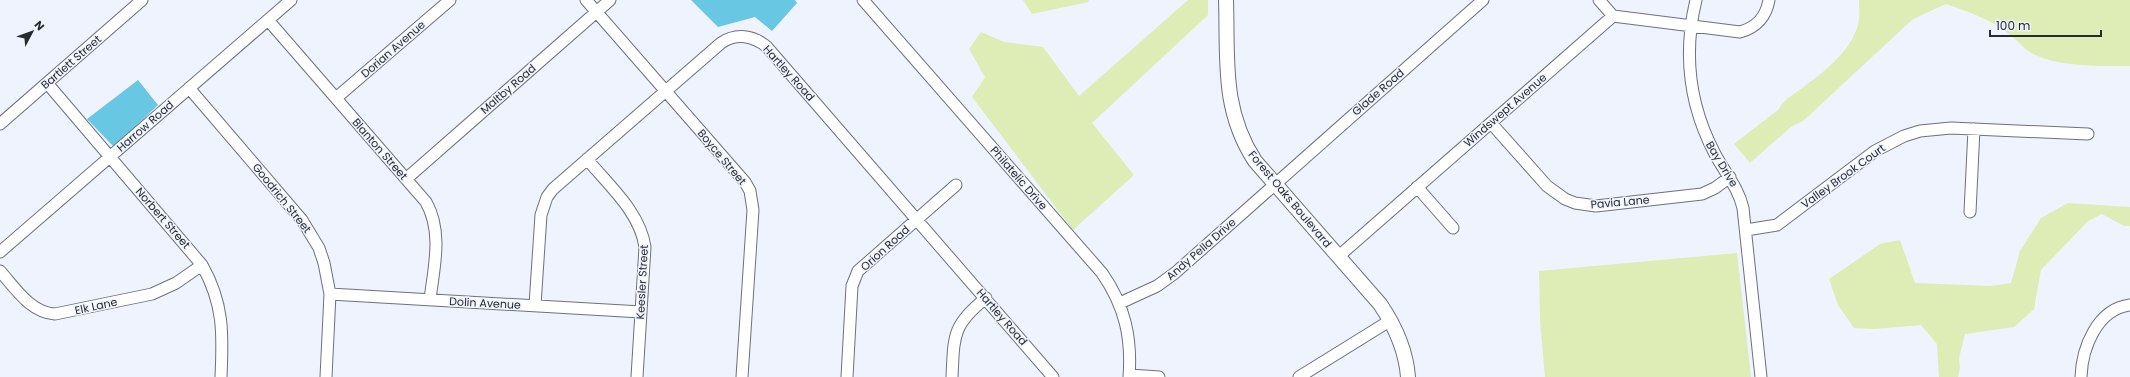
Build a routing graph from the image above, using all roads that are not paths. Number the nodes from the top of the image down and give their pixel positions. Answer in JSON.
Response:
{"nodes":[{"id":1,"x":142,"y":0,"type":"edge"},
{"id":2,"x":291,"y":0,"type":"edge"},
{"id":3,"x":450,"y":0,"type":"edge"},
{"id":4,"x":586,"y":0,"type":"edge"},
{"id":5,"x":610,"y":0,"type":"edge"},
{"id":6,"x":863,"y":0,"type":"edge"},
{"id":7,"x":1226,"y":0,"type":"edge"},
{"id":8,"x":1483,"y":0,"type":"edge"},
{"id":9,"x":1599,"y":0,"type":"edge"},
{"id":10,"x":1696,"y":0,"type":"edge"},
{"id":11,"x":1769,"y":0,"type":"edge"},
{"id":12,"x":597,"y":12,"type":"junction"},
{"id":13,"x":1613,"y":16,"type":"junction"},
{"id":14,"x":268,"y":20,"type":"junction"},
{"id":15,"x":1690,"y":26,"type":"junction"},
{"id":16,"x":46,"y":84,"type":"junction"},
{"id":17,"x":189,"y":88,"type":"junction"},
{"id":18,"x":666,"y":91,"type":"junction"},
{"id":19,"x":336,"y":98,"type":"junction"},
{"id":20,"x":1491,"y":123,"type":"junction"},
{"id":21,"x":0,"y":124,"type":"edge"},
{"id":22,"x":1974,"y":129,"type":"junction"},
{"id":23,"x":2088,"y":134,"type":"dead end"},
{"id":24,"x":110,"y":157,"type":"junction"},
{"id":25,"x":587,"y":159,"type":"junction"},
{"id":26,"x":1730,"y":177,"type":"junction"},
{"id":27,"x":406,"y":179,"type":"junction"},
{"id":28,"x":1274,"y":183,"type":"junction"},
{"id":29,"x":956,"y":185,"type":"dead end"},
{"id":30,"x":1418,"y":187,"type":"junction"},
{"id":31,"x":1970,"y":212,"type":"dead end"},
{"id":32,"x":917,"y":219,"type":"junction"},
{"id":33,"x":1453,"y":228,"type":"dead end"},
{"id":34,"x":1746,"y":230,"type":"junction"},
{"id":35,"x":0,"y":252,"type":"edge"},
{"id":36,"x":1339,"y":256,"type":"junction"},
{"id":37,"x":202,"y":265,"type":"junction"},
{"id":38,"x":0,"y":271,"type":"edge"},
{"id":39,"x":330,"y":294,"type":"junction"},
{"id":40,"x":986,"y":298,"type":"junction"},
{"id":41,"x":430,"y":299,"type":"junction"},
{"id":42,"x":1120,"y":303,"type":"junction"},
{"id":43,"x":535,"y":306,"type":"junction"},
{"id":44,"x":2130,"y":306,"type":"edge"},
{"id":45,"x":641,"y":312,"type":"junction"},
{"id":46,"x":1391,"y":320,"type":"junction"},
{"id":47,"x":1129,"y":376,"type":"edge"},
{"id":48,"x":221,"y":377,"type":"edge"},
{"id":49,"x":326,"y":377,"type":"edge"},
{"id":50,"x":637,"y":377,"type":"edge"},
{"id":51,"x":742,"y":377,"type":"edge"},
{"id":52,"x":847,"y":377,"type":"edge"},
{"id":53,"x":952,"y":377,"type":"edge"},
{"id":54,"x":1053,"y":377,"type":"edge"},
{"id":55,"x":1159,"y":377,"type":"edge"},
{"id":56,"x":1299,"y":377,"type":"edge"},
{"id":57,"x":1408,"y":377,"type":"edge"},
{"id":58,"x":1761,"y":377,"type":"edge"},
{"id":59,"x":2081,"y":377,"type":"edge"}],
"edges":[{"from":1,"to":16,"type":"street","name":"Bartlett Street"},
{"from":2,"to":14,"type":"street","name":"Harrow Road"},
{"from":3,"to":19,"type":"street","name":"Dorian Avenue"},
{"from":4,"to":12,"type":"street","name":"Boyce Street"},
{"from":5,"to":12,"type":"street","name":"Maltby Road"},
{"from":6,"to":42,"type":"street","name":"Philatelic Drive"},
{"from":7,"to":28,"type":"main road","name":"Forest Oaks Boulevard"},
{"from":8,"to":28,"type":"street","name":"Glade Road"},
{"from":9,"to":13,"type":"street"},
{"from":10,"to":15,"type":"street","name":"Bay Drive"},
{"from":11,"to":15,"type":"street"},
{"from":12,"to":18,"type":"street","name":"Boyce Street"},
{"from":12,"to":27,"type":"street","name":"Maltby Road"},
{"from":13,"to":15,"type":"street"},
{"from":13,"to":20,"type":"street","name":"Windswept Avenue"},
{"from":14,"to":17,"type":"street","name":"Harrow Road"},
{"from":14,"to":19,"type":"street","name":"Blanton Street"},
{"from":15,"to":26,"type":"street","name":"Bay Drive"},
{"from":16,"to":21,"type":"street","name":"Bartlett Street"},
{"from":16,"to":24,"type":"street","name":"Norbert Street"},
{"from":17,"to":24,"type":"street","name":"Harrow Road"},
{"from":17,"to":39,"type":"street","name":"Goodrich Street"},
{"from":18,"to":25,"type":"street","name":"Hartley Road"},
{"from":18,"to":32,"type":"street","name":"Hartley Road"},
{"from":18,"to":51,"type":"street","name":"Boyce Street"},
{"from":19,"to":27,"type":"street","name":"Blanton Street"},
{"from":20,"to":26,"type":"street","name":"Pavia Lane"},
{"from":20,"to":30,"type":"street","name":"Windswept Avenue"},
{"from":22,"to":23,"type":"street","name":"Valley Brook Court"},
{"from":22,"to":31,"type":"street"},
{"from":22,"to":34,"type":"street","name":"Valley Brook Court"},
{"from":24,"to":35,"type":"street","name":"Harrow Road"},
{"from":24,"to":37,"type":"street","name":"Norbert Street"},
{"from":25,"to":43,"type":"street","name":"Hartley Road"},
{"from":25,"to":45,"type":"street","name":"Keesler Street"},
{"from":26,"to":34,"type":"street","name":"Bay Drive"},
{"from":27,"to":41,"type":"street","name":"Blanton Street"},
{"from":28,"to":36,"type":"main road","name":"Forest Oaks Boulevard"},
{"from":28,"to":42,"type":"street","name":"Andy Pella Drive"},
{"from":29,"to":32,"type":"street","name":"Orion Road"},
{"from":30,"to":33,"type":"street"},
{"from":30,"to":36,"type":"street","name":"Windswept Avenue"},
{"from":32,"to":40,"type":"street","name":"Hartley Road"},
{"from":32,"to":52,"type":"street","name":"Orion Road"},
{"from":34,"to":58,"type":"street","name":"Bay Drive"},
{"from":36,"to":46,"type":"main road","name":"Forest Oaks Boulevard"},
{"from":37,"to":38,"type":"street","name":"Elk Lane"},
{"from":37,"to":48,"type":"street","name":"Norbert Street"},
{"from":39,"to":41,"type":"street","name":"Dolin Avenue"},
{"from":39,"to":49,"type":"street","name":"Goodrich Street"},
{"from":40,"to":53,"type":"street"},
{"from":40,"to":54,"type":"street","name":"Hartley Road"},
{"from":41,"to":43,"type":"street","name":"Dolin Avenue"},
{"from":42,"to":47,"type":"street","name":"Philatelic Drive"},
{"from":43,"to":45,"type":"street","name":"Dolin Avenue"},
{"from":44,"to":59,"type":"street"},
{"from":45,"to":50,"type":"street","name":"Keesler Street"},
{"from":46,"to":56,"type":"street"},
{"from":46,"to":57,"type":"main road","name":"Forest Oaks Boulevard"},
{"from":47,"to":55,"type":"street"}]}
